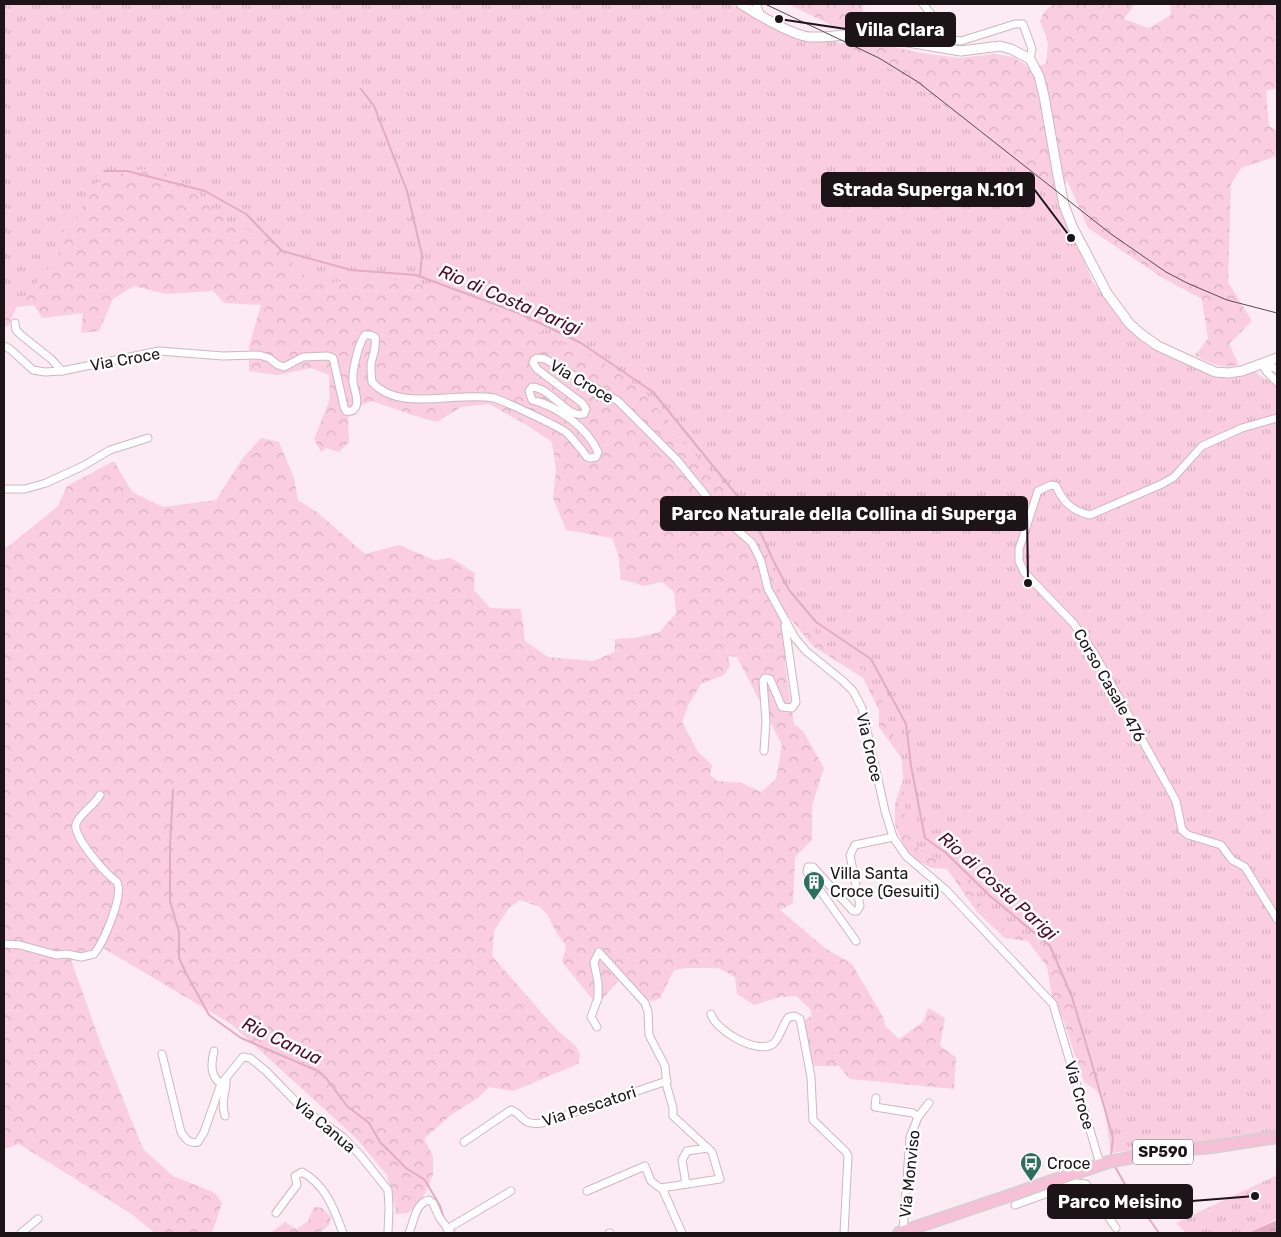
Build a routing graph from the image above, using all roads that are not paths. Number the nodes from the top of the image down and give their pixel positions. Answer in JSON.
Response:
{"nodes":[{"id":1,"x":741,"y":4,"type":"edge"},
{"id":2,"x":756,"y":4,"type":"edge"},
{"id":3,"x":923,"y":4,"type":"edge"},
{"id":4,"x":761,"y":17,"type":"junction"},
{"id":5,"x":1030,"y":59,"type":"junction"},
{"id":6,"x":15,"y":324,"type":"dead end"},
{"id":7,"x":4,"y":346,"type":"edge"},
{"id":8,"x":1277,"y":358,"type":"edge"},
{"id":9,"x":1262,"y":364,"type":"junction"},
{"id":10,"x":1277,"y":369,"type":"edge"},
{"id":11,"x":62,"y":371,"type":"junction"},
{"id":12,"x":1277,"y":382,"type":"edge"},
{"id":13,"x":1277,"y":418,"type":"edge"},
{"id":14,"x":148,"y":438,"type":"dead end"},
{"id":15,"x":4,"y":489,"type":"edge"},
{"id":16,"x":786,"y":621,"type":"junction"},
{"id":17,"x":764,"y":751,"type":"dead end"},
{"id":18,"x":100,"y":795,"type":"dead end"},
{"id":19,"x":894,"y":837,"type":"junction"},
{"id":20,"x":1277,"y":919,"type":"edge"},
{"id":21,"x":856,"y":941,"type":"dead end"},
{"id":22,"x":4,"y":944,"type":"edge"},
{"id":23,"x":710,"y":1014,"type":"dead end"},
{"id":24,"x":597,"y":1028,"type":"dead end"},
{"id":25,"x":214,"y":1051,"type":"dead end"},
{"id":26,"x":162,"y":1054,"type":"dead end"},
{"id":27,"x":226,"y":1078,"type":"junction"},
{"id":28,"x":666,"y":1081,"type":"junction"},
{"id":29,"x":221,"y":1084,"type":"junction"},
{"id":30,"x":876,"y":1098,"type":"dead end"},
{"id":31,"x":929,"y":1103,"type":"dead end"},
{"id":32,"x":225,"y":1116,"type":"dead end"},
{"id":33,"x":918,"y":1116,"type":"junction"},
{"id":34,"x":1277,"y":1137,"type":"edge"},
{"id":35,"x":464,"y":1142,"type":"dead end"},
{"id":36,"x":708,"y":1148,"type":"junction"},
{"id":37,"x":1108,"y":1162,"type":"junction"},
{"id":38,"x":686,"y":1184,"type":"junction"},
{"id":39,"x":661,"y":1188,"type":"junction"},
{"id":40,"x":511,"y":1190,"type":"dead end"},
{"id":41,"x":587,"y":1190,"type":"dead end"},
{"id":42,"x":1037,"y":1191,"type":"junction"},
{"id":43,"x":1015,"y":1205,"type":"dead end"},
{"id":44,"x":276,"y":1213,"type":"dead end"},
{"id":45,"x":38,"y":1219,"type":"dead end"},
{"id":46,"x":1116,"y":1228,"type":"dead end"},
{"id":47,"x":449,"y":1232,"type":"edge"},
{"id":48,"x":901,"y":1232,"type":"edge"},
{"id":49,"x":21,"y":1233,"type":"edge"},
{"id":50,"x":343,"y":1233,"type":"edge"},
{"id":51,"x":388,"y":1233,"type":"edge"},
{"id":52,"x":409,"y":1233,"type":"edge"},
{"id":53,"x":682,"y":1233,"type":"edge"},
{"id":54,"x":844,"y":1233,"type":"edge"}],
"edges":[{"from":1,"to":4,"type":"street"},
{"from":2,"to":4,"type":"street"},
{"from":3,"to":5,"type":"street"},
{"from":4,"to":5,"type":"street"},
{"from":5,"to":9,"type":"street"},
{"from":6,"to":11,"type":"street"},
{"from":7,"to":11,"type":"street","name":"Via Croce"},
{"from":8,"to":9,"type":"street"},
{"from":9,"to":10,"type":"street"},
{"from":9,"to":12,"type":"street"},
{"from":11,"to":16,"type":"street","name":"Via Croce"},
{"from":13,"to":20,"type":"street","name":"Corso Casale 476"},
{"from":14,"to":15,"type":"street"},
{"from":16,"to":17,"type":"street"},
{"from":16,"to":19,"type":"street","name":"Via Croce"},
{"from":18,"to":22,"type":"street"},
{"from":19,"to":21,"type":"street"},
{"from":19,"to":37,"type":"street","name":"Via Croce"},
{"from":23,"to":54,"type":"street"},
{"from":24,"to":28,"type":"street"},
{"from":25,"to":29,"type":"street"},
{"from":26,"to":29,"type":"street","name":"Via Canua"},
{"from":27,"to":29,"type":"street","name":"Via Canua"},
{"from":27,"to":32,"type":"street"},
{"from":27,"to":51,"type":"street","name":"Via Canua"},
{"from":28,"to":35,"type":"street","name":"Via Pescatori"},
{"from":28,"to":36,"type":"street"},
{"from":30,"to":33,"type":"street","name":"Via Monviso"},
{"from":31,"to":33,"type":"street","name":"Via Monviso"},
{"from":33,"to":48,"type":"street","name":"Via Monviso"},
{"from":34,"to":37,"type":"main road","number":"SP590"},
{"from":36,"to":38,"type":"street"},
{"from":36,"to":38,"type":"street"},
{"from":37,"to":42,"type":"main road","number":"SP590"},
{"from":38,"to":39,"type":"street"},
{"from":39,"to":41,"type":"street"},
{"from":39,"to":53,"type":"street"},
{"from":40,"to":47,"type":"street"},
{"from":42,"to":43,"type":"street"},
{"from":42,"to":46,"type":"street"},
{"from":42,"to":48,"type":"main road","number":"SP590"},
{"from":44,"to":50,"type":"street"},
{"from":45,"to":49,"type":"street"},
{"from":47,"to":52,"type":"street"}]}
